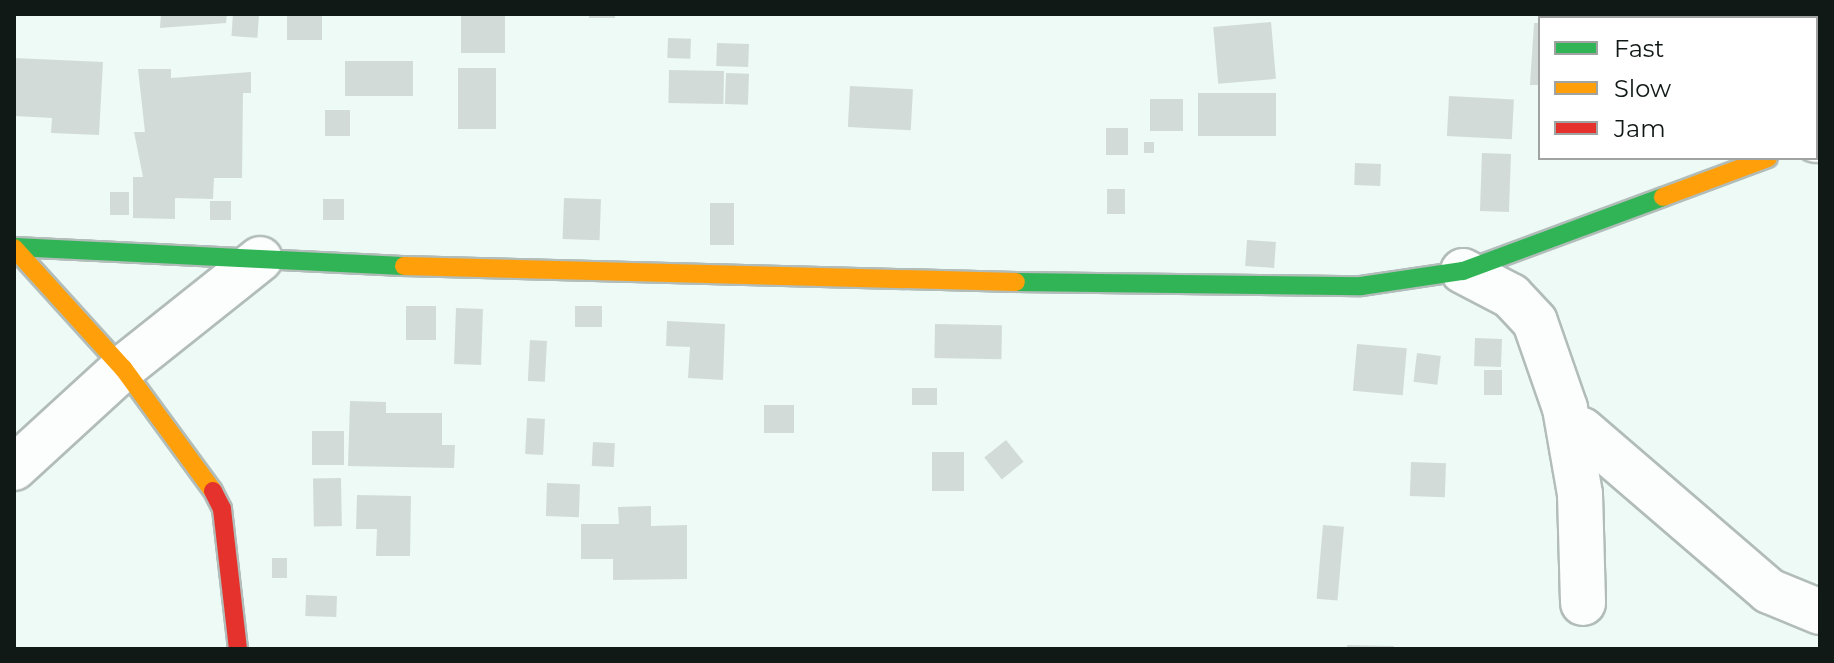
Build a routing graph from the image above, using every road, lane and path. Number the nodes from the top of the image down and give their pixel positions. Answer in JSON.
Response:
{"nodes":[{"id":1,"x":1763,"y":160,"type":"edge"},
{"id":2,"x":14,"y":248,"type":"edge"},
{"id":3,"x":260,"y":259,"type":"junction"},
{"id":4,"x":1463,"y":271,"type":"junction"},
{"id":5,"x":123,"y":368,"type":"junction"},
{"id":6,"x":1582,"y":430,"type":"dead end"},
{"id":7,"x":14,"y":468,"type":"edge"},
{"id":8,"x":1583,"y":603,"type":"dead end"},
{"id":9,"x":1820,"y":612,"type":"edge"},
{"id":10,"x":238,"y":649,"type":"edge"}],
"edges":[{"from":1,"to":4,"type":"street"},
{"from":2,"to":3,"type":"street"},
{"from":2,"to":5,"type":"street"},
{"from":3,"to":4,"type":"street"},
{"from":3,"to":5,"type":"street"},
{"from":4,"to":8,"type":"street"},
{"from":5,"to":7,"type":"street"},
{"from":5,"to":10,"type":"street"},
{"from":6,"to":9,"type":"street"}]}
